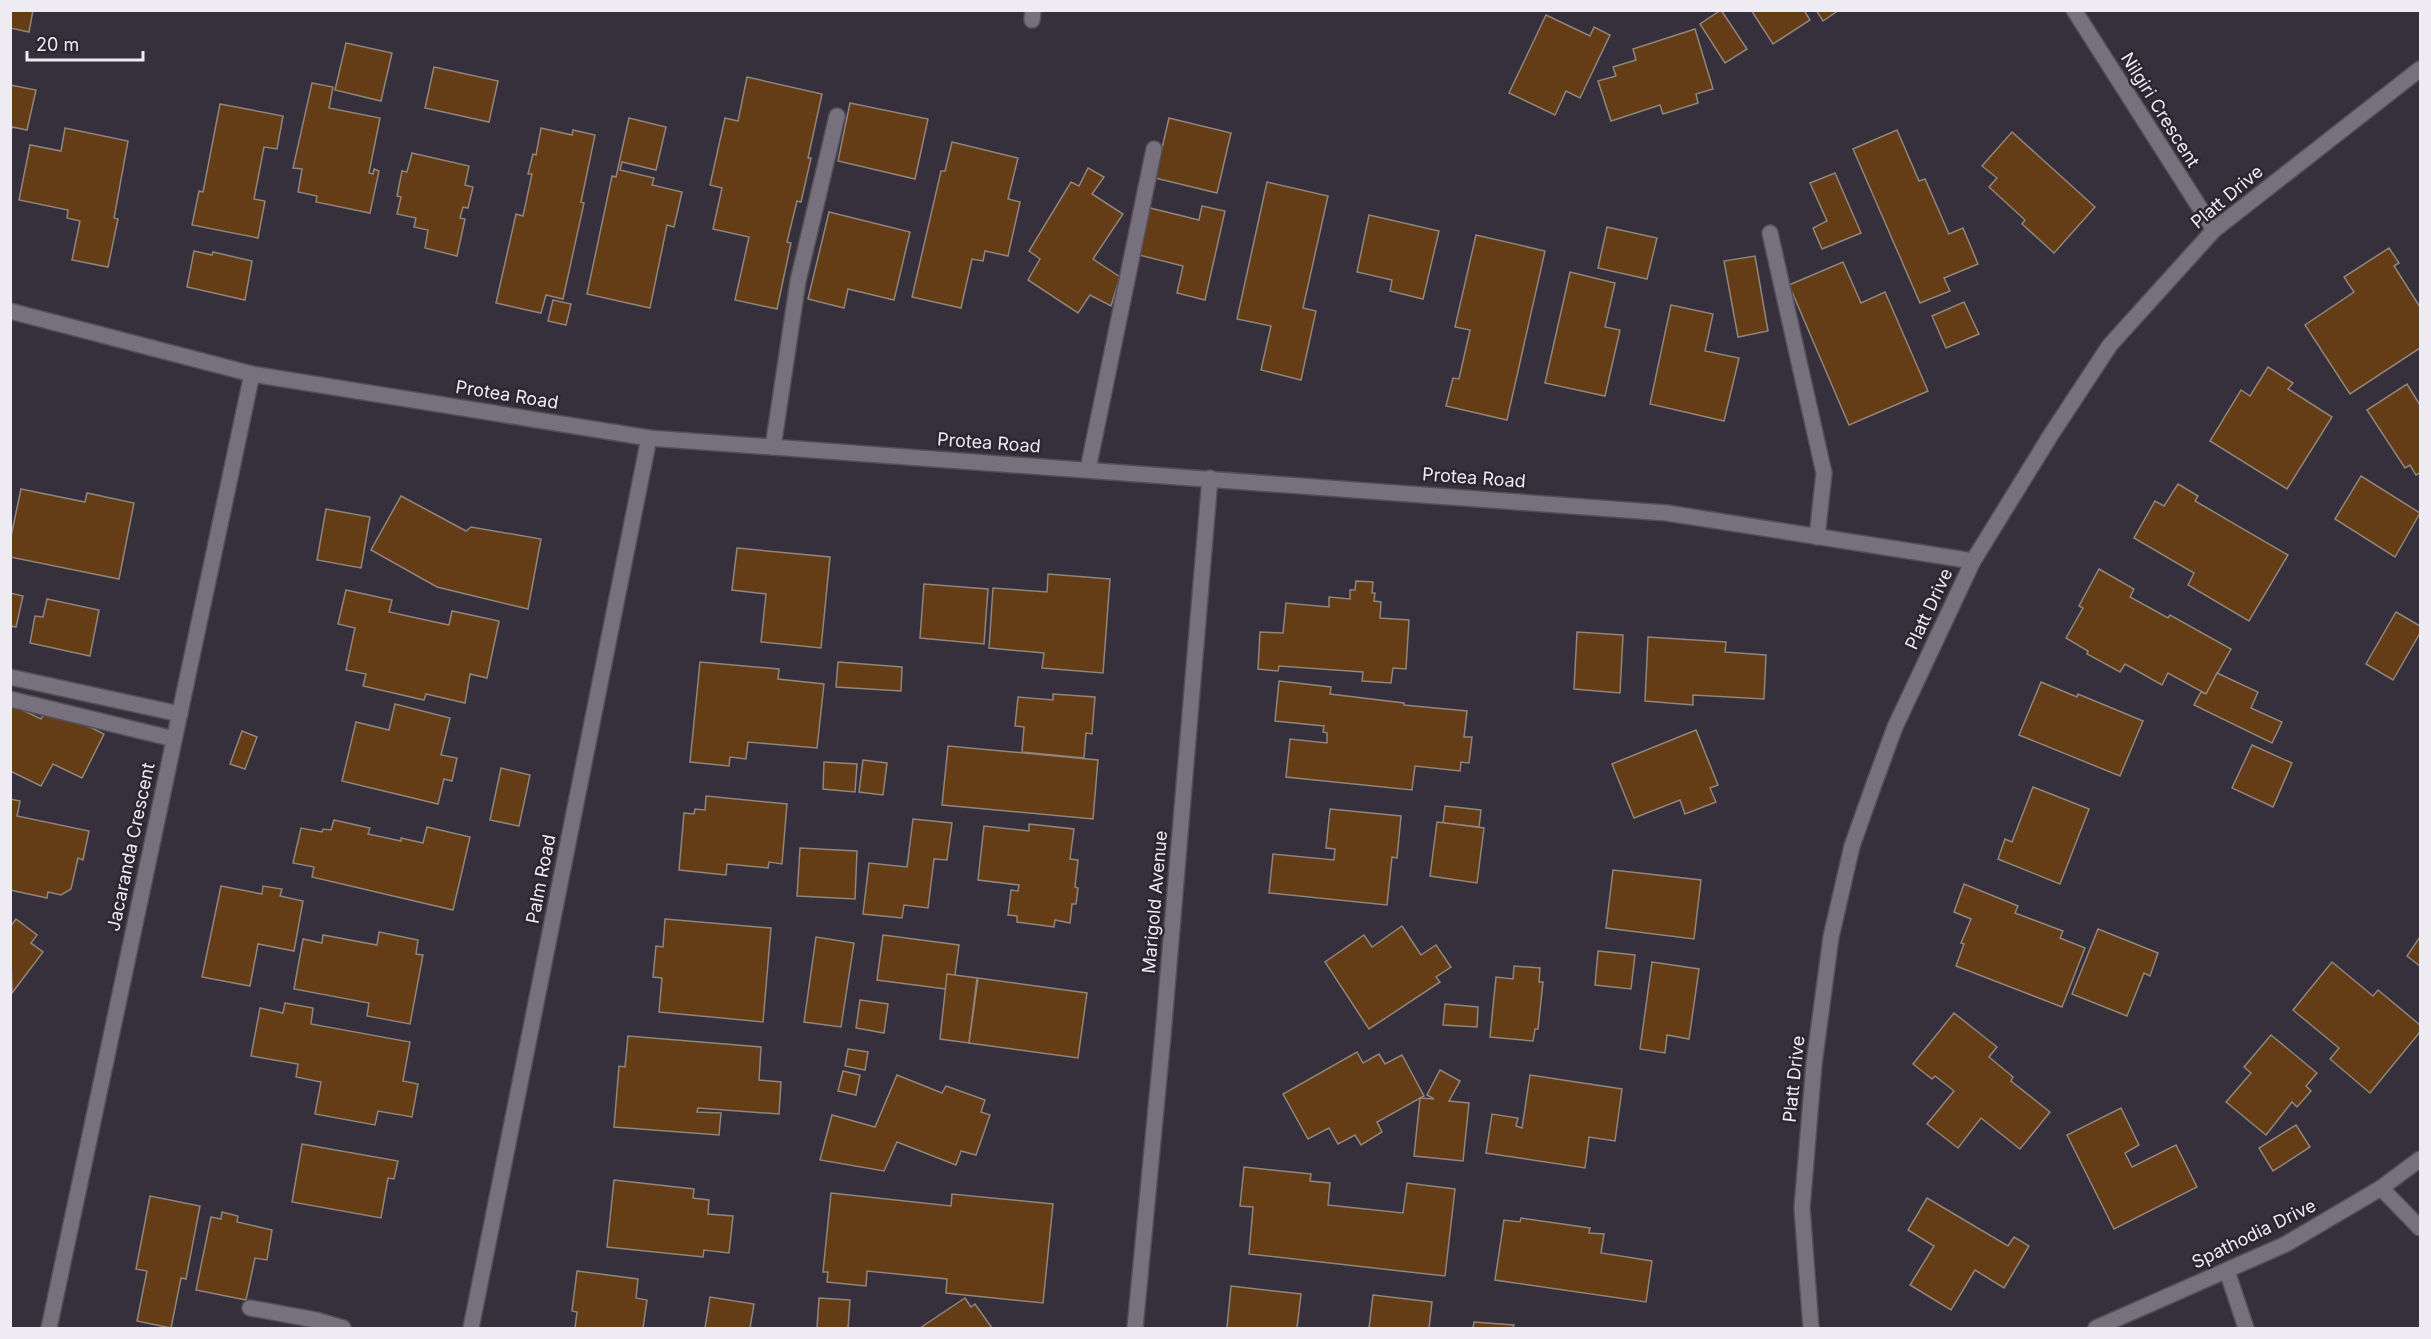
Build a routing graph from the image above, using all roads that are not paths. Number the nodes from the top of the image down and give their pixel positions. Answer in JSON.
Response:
{"nodes":[{"id":1,"x":2074,"y":10,"type":"edge"},
{"id":2,"x":2421,"y":69,"type":"edge"},
{"id":3,"x":837,"y":116,"type":"dead end"},
{"id":4,"x":1154,"y":149,"type":"dead end"},
{"id":5,"x":2214,"y":230,"type":"junction"},
{"id":6,"x":1770,"y":233,"type":"dead end"},
{"id":7,"x":10,"y":311,"type":"edge"},
{"id":8,"x":252,"y":374,"type":"junction"},
{"id":9,"x":649,"y":438,"type":"junction"},
{"id":10,"x":773,"y":447,"type":"junction"},
{"id":11,"x":1088,"y":470,"type":"junction"},
{"id":12,"x":1210,"y":478,"type":"junction"},
{"id":13,"x":1817,"y":537,"type":"junction"},
{"id":14,"x":1973,"y":561,"type":"junction"},
{"id":15,"x":10,"y":677,"type":"edge"},
{"id":16,"x":10,"y":699,"type":"edge"},
{"id":17,"x":180,"y":714,"type":"junction"},
{"id":18,"x":174,"y":739,"type":"junction"},
{"id":19,"x":2421,"y":1159,"type":"edge"},
{"id":20,"x":2381,"y":1188,"type":"junction"},
{"id":21,"x":2421,"y":1228,"type":"edge"},
{"id":22,"x":2227,"y":1271,"type":"junction"},
{"id":23,"x":250,"y":1308,"type":"dead end"},
{"id":24,"x":49,"y":1329,"type":"edge"},
{"id":25,"x":344,"y":1329,"type":"edge"},
{"id":26,"x":471,"y":1329,"type":"edge"},
{"id":27,"x":1135,"y":1329,"type":"edge"},
{"id":28,"x":1810,"y":1329,"type":"edge"},
{"id":29,"x":2096,"y":1329,"type":"edge"},
{"id":30,"x":2246,"y":1329,"type":"edge"}],
"edges":[{"from":1,"to":5,"type":"street","name":"Nilgiri Crescent"},
{"from":2,"to":5,"type":"street","name":"Platt Drive"},
{"from":3,"to":10,"type":"street"},
{"from":4,"to":11,"type":"street"},
{"from":5,"to":14,"type":"street","name":"Platt Drive"},
{"from":6,"to":13,"type":"street"},
{"from":7,"to":8,"type":"street","name":"Protea Road"},
{"from":8,"to":9,"type":"street","name":"Protea Road"},
{"from":8,"to":17,"type":"street","name":"Jacaranda Crescent"},
{"from":9,"to":10,"type":"street","name":"Protea Road"},
{"from":9,"to":26,"type":"street","name":"Palm Road"},
{"from":10,"to":11,"type":"street","name":"Protea Road"},
{"from":11,"to":12,"type":"street","name":"Protea Road"},
{"from":12,"to":13,"type":"street","name":"Protea Road"},
{"from":12,"to":27,"type":"street","name":"Marigold Avenue"},
{"from":13,"to":14,"type":"street","name":"Protea Road"},
{"from":14,"to":28,"type":"street","name":"Platt Drive"},
{"from":15,"to":17,"type":"street"},
{"from":16,"to":18,"type":"street"},
{"from":17,"to":18,"type":"street","name":"Jacaranda Crescent"},
{"from":18,"to":24,"type":"street","name":"Jacaranda Crescent"},
{"from":19,"to":20,"type":"street","name":"Spathodia Drive"},
{"from":20,"to":21,"type":"street"},
{"from":20,"to":22,"type":"street","name":"Spathodia Drive"},
{"from":22,"to":29,"type":"street","name":"Spathodia Drive"},
{"from":22,"to":30,"type":"street"},
{"from":23,"to":25,"type":"street"}]}
